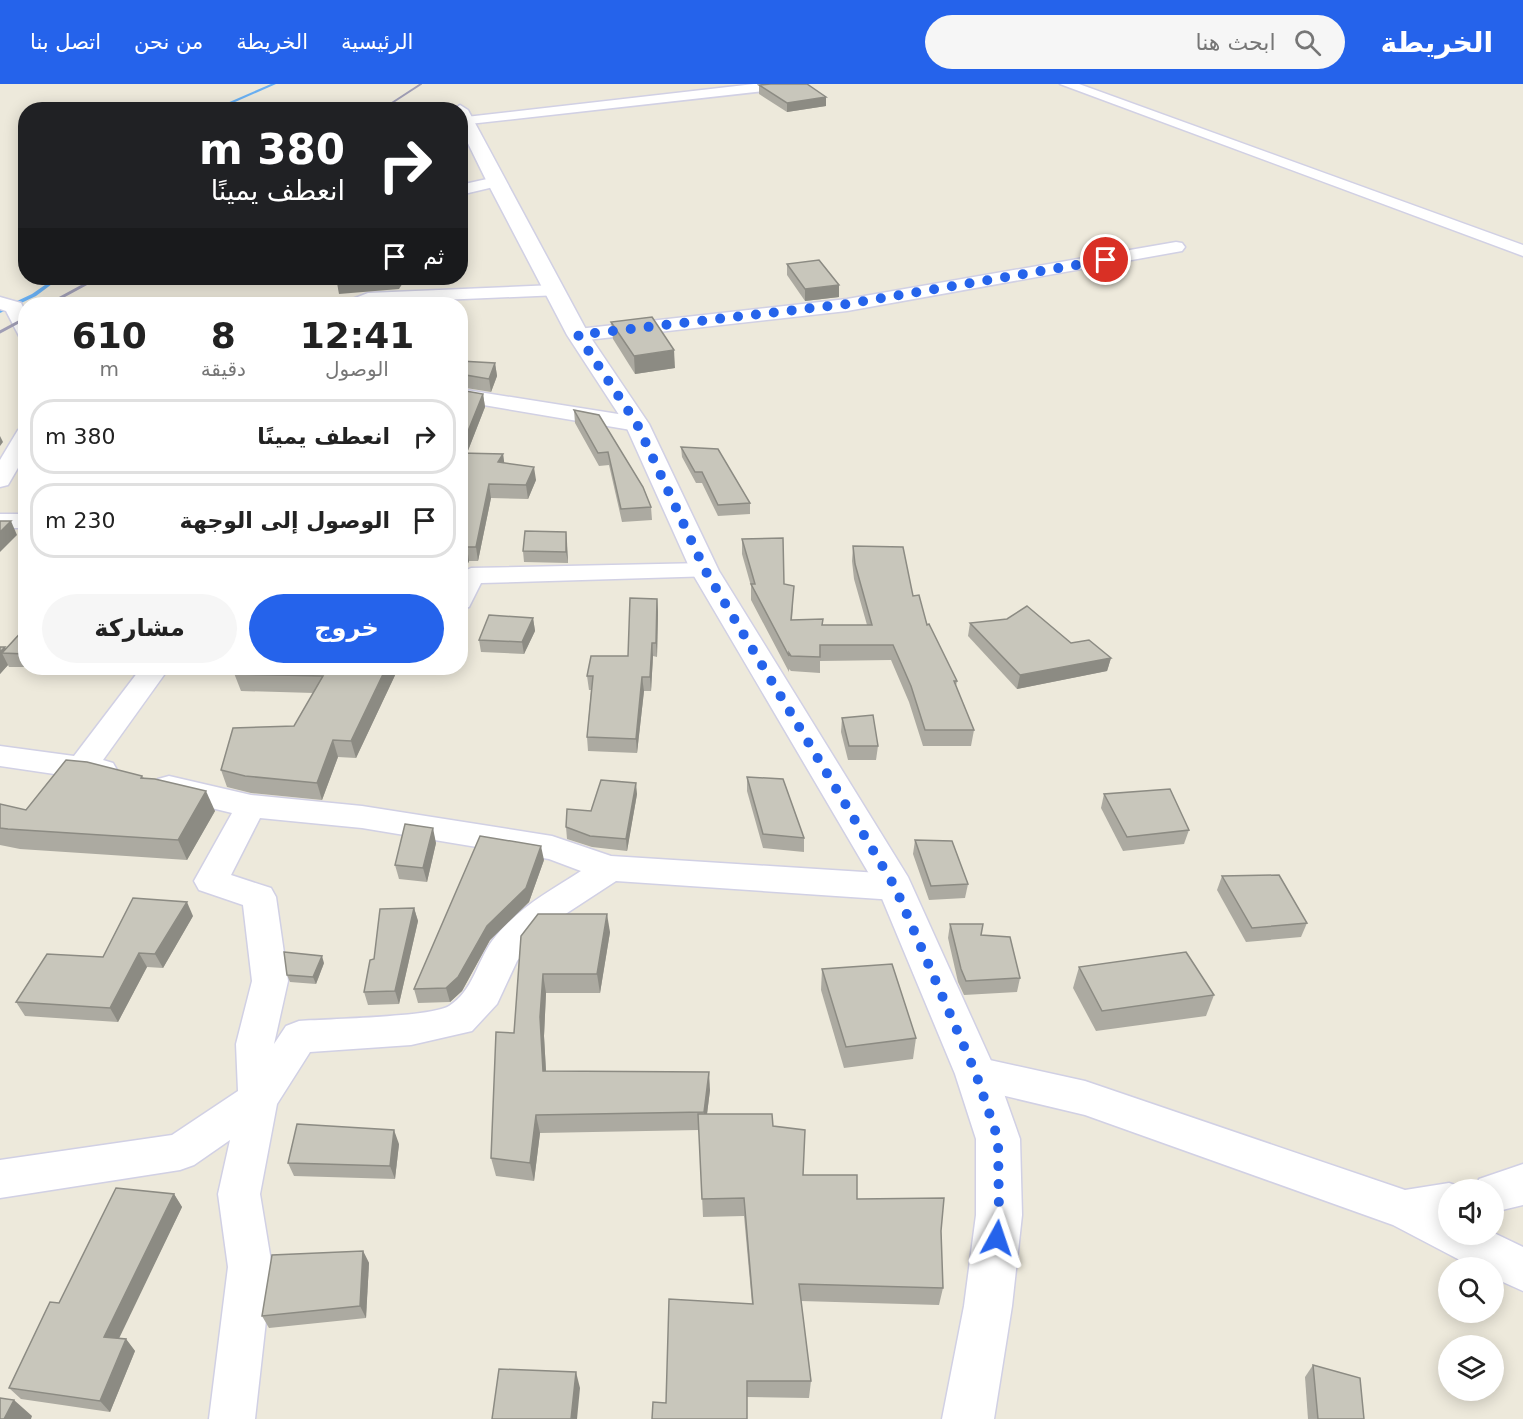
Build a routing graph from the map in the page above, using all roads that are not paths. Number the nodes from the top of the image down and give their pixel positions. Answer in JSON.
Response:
{"nodes":[{"id":1,"x":792,"y":84,"type":"edge"},
{"id":2,"x":1067,"y":84,"type":"edge"},
{"id":3,"x":468,"y":107,"type":"edge"},
{"id":4,"x":468,"y":124,"type":"edge"},
{"id":5,"x":496,"y":182,"type":"junction"},
{"id":6,"x":468,"y":188,"type":"edge"},
{"id":7,"x":1176,"y":247,"type":"dead end"},
{"id":8,"x":1523,"y":251,"type":"edge"},
{"id":9,"x":554,"y":291,"type":"junction"},
{"id":10,"x":414,"y":297,"type":"edge"},
{"id":11,"x":6,"y":305,"type":"edge"},
{"id":12,"x":18,"y":321,"type":"edge"},
{"id":13,"x":578,"y":335,"type":"junction"},
{"id":14,"x":468,"y":396,"type":"edge"},
{"id":15,"x":637,"y":424,"type":"junction"},
{"id":16,"x":18,"y":446,"type":"edge"},
{"id":17,"x":0,"y":480,"type":"edge"},
{"id":18,"x":18,"y":520,"type":"edge"},
{"id":19,"x":0,"y":521,"type":"edge"},
{"id":20,"x":705,"y":570,"type":"junction"},
{"id":21,"x":468,"y":583,"type":"edge"},
{"id":22,"x":149,"y":675,"type":"edge"},
{"id":23,"x":0,"y":756,"type":"edge"},
{"id":24,"x":82,"y":766,"type":"junction"},
{"id":25,"x":251,"y":806,"type":"junction"},
{"id":26,"x":610,"y":868,"type":"junction"},
{"id":27,"x":895,"y":887,"type":"junction"},
{"id":28,"x":976,"y":1074,"type":"junction"},
{"id":29,"x":258,"y":1099,"type":"junction"},
{"id":30,"x":0,"y":1179,"type":"edge"},
{"id":31,"x":1523,"y":1183,"type":"edge"},
{"id":32,"x":1504,"y":1191,"type":"edge"},
{"id":33,"x":1438,"y":1204,"type":"edge"},
{"id":34,"x":1405,"y":1210,"type":"junction"},
{"id":35,"x":1438,"y":1227,"type":"edge"},
{"id":36,"x":1473,"y":1245,"type":"edge"},
{"id":37,"x":1523,"y":1270,"type":"edge"},
{"id":38,"x":232,"y":1419,"type":"edge"},
{"id":39,"x":968,"y":1419,"type":"edge"}],
"edges":[{"from":1,"to":3,"type":"main road"},
{"from":2,"to":8,"type":"street"},
{"from":4,"to":5,"type":"main road"},
{"from":5,"to":6,"type":"street"},
{"from":5,"to":9,"type":"main road"},
{"from":7,"to":13,"type":"street"},
{"from":9,"to":10,"type":"street"},
{"from":9,"to":13,"type":"main road"},
{"from":11,"to":12,"type":"street"},
{"from":13,"to":15,"type":"main road"},
{"from":14,"to":15,"type":"street"},
{"from":15,"to":20,"type":"main road"},
{"from":16,"to":17,"type":"street"},
{"from":18,"to":19,"type":"street"},
{"from":20,"to":21,"type":"street"},
{"from":20,"to":27,"type":"main road"},
{"from":22,"to":24,"type":"street"},
{"from":23,"to":24,"type":"street"},
{"from":24,"to":25,"type":"street"},
{"from":25,"to":26,"type":"street"},
{"from":25,"to":29,"type":"street"},
{"from":26,"to":27,"type":"street"},
{"from":26,"to":29,"type":"street"},
{"from":27,"to":28,"type":"main road"},
{"from":28,"to":34,"type":"street"},
{"from":28,"to":39,"type":"main road"},
{"from":29,"to":30,"type":"street"},
{"from":29,"to":38,"type":"street"},
{"from":31,"to":32,"type":"street"},
{"from":33,"to":34,"type":"street"},
{"from":34,"to":35,"type":"street"},
{"from":36,"to":37,"type":"street"}]}
